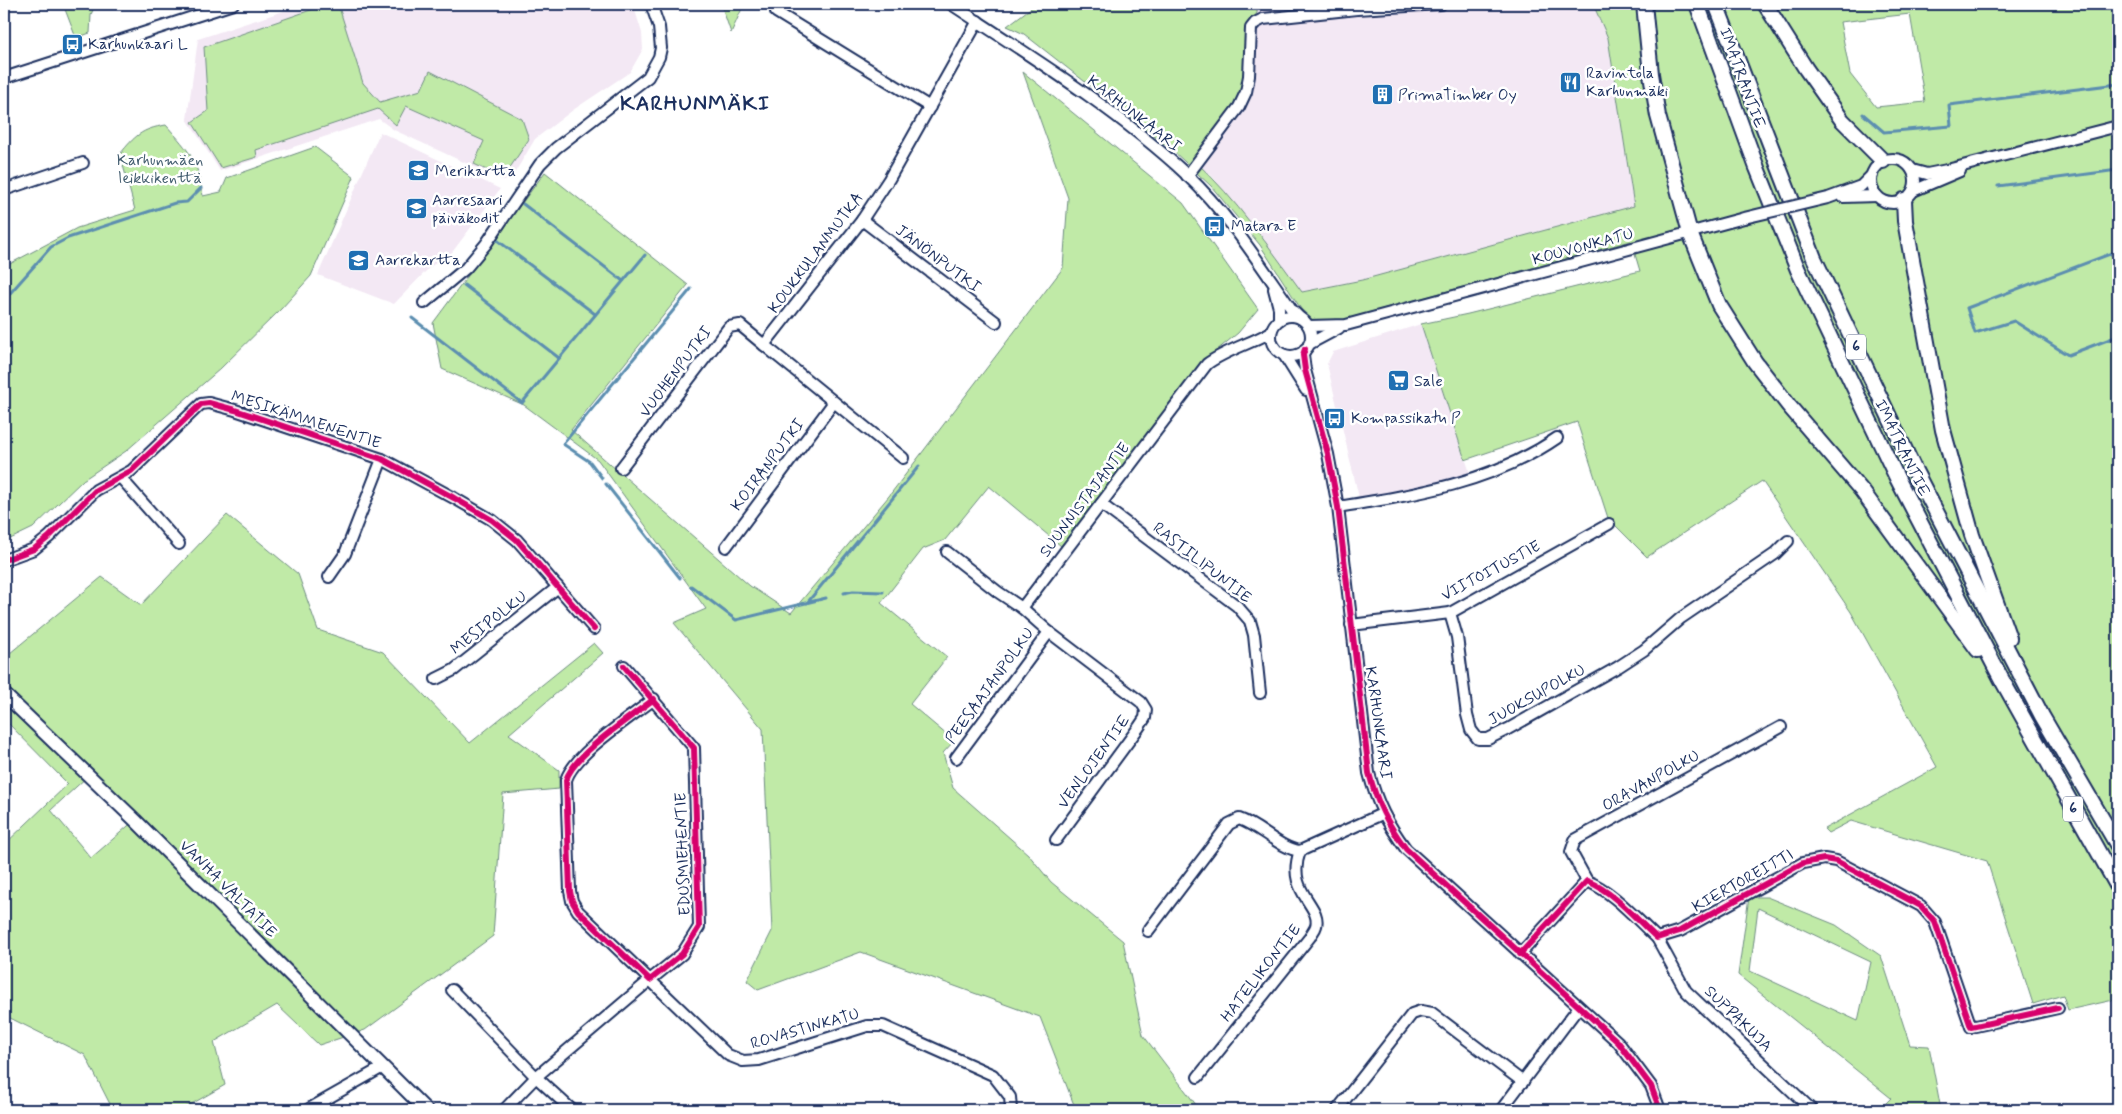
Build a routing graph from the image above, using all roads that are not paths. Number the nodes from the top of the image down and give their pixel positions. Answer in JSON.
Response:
{"nodes":[{"id":1,"x":233,"y":4,"type":"edge"},
{"id":2,"x":651,"y":4,"type":"edge"},
{"id":3,"x":950,"y":4,"type":"edge"},
{"id":4,"x":1441,"y":4,"type":"edge"},
{"id":5,"x":1644,"y":4,"type":"edge"},
{"id":6,"x":1697,"y":4,"type":"edge"},
{"id":7,"x":1716,"y":4,"type":"edge"},
{"id":8,"x":1766,"y":4,"type":"edge"},
{"id":9,"x":776,"y":12,"type":"dead end"},
{"id":10,"x":978,"y":22,"type":"junction"},
{"id":11,"x":4,"y":78,"type":"edge"},
{"id":12,"x":930,"y":107,"type":"junction"},
{"id":13,"x":2118,"y":126,"type":"edge"},
{"id":14,"x":1883,"y":161,"type":"junction"},
{"id":15,"x":1977,"y":162,"type":"junction"},
{"id":16,"x":83,"y":164,"type":"dead end"},
{"id":17,"x":1912,"y":170,"type":"junction"},
{"id":18,"x":1187,"y":176,"type":"junction"},
{"id":19,"x":1872,"y":176,"type":"junction"},
{"id":20,"x":4,"y":190,"type":"edge"},
{"id":21,"x":1908,"y":195,"type":"junction"},
{"id":22,"x":1877,"y":196,"type":"junction"},
{"id":23,"x":1828,"y":198,"type":"junction"},
{"id":24,"x":862,"y":220,"type":"junction"},
{"id":25,"x":1690,"y":233,"type":"junction"},
{"id":26,"x":1271,"y":278,"type":"junction"},
{"id":27,"x":424,"y":302,"type":"dead end"},
{"id":28,"x":1300,"y":318,"type":"junction"},
{"id":29,"x":1279,"y":320,"type":"junction"},
{"id":30,"x":996,"y":322,"type":"dead end"},
{"id":31,"x":1346,"y":325,"type":"junction"},
{"id":32,"x":1309,"y":326,"type":"junction"},
{"id":33,"x":1270,"y":332,"type":"junction"},
{"id":34,"x":764,"y":345,"type":"junction"},
{"id":35,"x":1274,"y":346,"type":"junction"},
{"id":36,"x":1307,"y":347,"type":"junction"},
{"id":37,"x":1238,"y":348,"type":"junction"},
{"id":38,"x":1284,"y":355,"type":"junction"},
{"id":39,"x":834,"y":402,"type":"junction"},
{"id":40,"x":1316,"y":408,"type":"junction"},
{"id":41,"x":1557,"y":438,"type":"dead end"},
{"id":42,"x":903,"y":458,"type":"dead end"},
{"id":43,"x":382,"y":459,"type":"junction"},
{"id":44,"x":621,"y":468,"type":"dead end"},
{"id":45,"x":121,"y":478,"type":"junction"},
{"id":46,"x":1101,"y":504,"type":"junction"},
{"id":47,"x":1338,"y":507,"type":"junction"},
{"id":48,"x":1609,"y":524,"type":"dead end"},
{"id":49,"x":1788,"y":541,"type":"dead end"},
{"id":50,"x":179,"y":544,"type":"dead end"},
{"id":51,"x":726,"y":547,"type":"dead end"},
{"id":52,"x":947,"y":552,"type":"dead end"},
{"id":53,"x":4,"y":560,"type":"edge"},
{"id":54,"x":329,"y":577,"type":"dead end"},
{"id":55,"x":558,"y":587,"type":"junction"},
{"id":56,"x":1022,"y":608,"type":"junction"},
{"id":57,"x":1450,"y":613,"type":"junction"},
{"id":58,"x":1350,"y":625,"type":"junction"},
{"id":59,"x":594,"y":629,"type":"dead end"},
{"id":60,"x":1048,"y":632,"type":"junction"},
{"id":61,"x":624,"y":666,"type":"dead end"},
{"id":62,"x":436,"y":678,"type":"dead end"},
{"id":63,"x":2023,"y":679,"type":"junction"},
{"id":64,"x":2002,"y":680,"type":"junction"},
{"id":65,"x":1260,"y":693,"type":"dead end"},
{"id":66,"x":4,"y":694,"type":"edge"},
{"id":67,"x":654,"y":699,"type":"junction"},
{"id":68,"x":1782,"y":727,"type":"dead end"},
{"id":69,"x":956,"y":758,"type":"dead end"},
{"id":70,"x":1382,"y":814,"type":"junction"},
{"id":71,"x":1056,"y":840,"type":"dead end"},
{"id":72,"x":2118,"y":846,"type":"edge"},
{"id":73,"x":1300,"y":851,"type":"junction"},
{"id":74,"x":1587,"y":881,"type":"junction"},
{"id":75,"x":2118,"y":887,"type":"edge"},
{"id":76,"x":1148,"y":931,"type":"dead end"},
{"id":77,"x":1657,"y":938,"type":"junction"},
{"id":78,"x":1520,"y":954,"type":"junction"},
{"id":79,"x":650,"y":980,"type":"junction"},
{"id":80,"x":452,"y":990,"type":"dead end"},
{"id":81,"x":1578,"y":1008,"type":"junction"},
{"id":82,"x":2058,"y":1008,"type":"dead end"},
{"id":83,"x":384,"y":1068,"type":"junction"},
{"id":84,"x":536,"y":1076,"type":"junction"},
{"id":85,"x":1198,"y":1077,"type":"dead end"},
{"id":86,"x":1523,"y":1082,"type":"junction"},
{"id":87,"x":307,"y":1110,"type":"edge"},
{"id":88,"x":426,"y":1110,"type":"edge"},
{"id":89,"x":504,"y":1110,"type":"edge"},
{"id":90,"x":572,"y":1110,"type":"edge"},
{"id":91,"x":1011,"y":1110,"type":"edge"},
{"id":92,"x":1337,"y":1110,"type":"edge"},
{"id":93,"x":1502,"y":1110,"type":"edge"},
{"id":94,"x":1660,"y":1110,"type":"edge"},
{"id":95,"x":1812,"y":1110,"type":"edge"}],
"edges":[{"from":1,"to":11,"type":"street"},
{"from":2,"to":27,"type":"street"},
{"from":3,"to":10,"type":"street","name":"KARHUNKAARI"},
{"from":4,"to":18,"type":"street"},
{"from":5,"to":25,"type":"highway"},
{"from":6,"to":64,"type":"highway","name":"IMATRANTIE","number":"6"},
{"from":7,"to":63,"type":"highway","name":"IMATRANTIE","number":"6"},
{"from":8,"to":14,"type":"highway"},
{"from":9,"to":12,"type":"street"},
{"from":10,"to":12,"type":"street","name":"KOUKKULANMUTKA"},
{"from":10,"to":18,"type":"street","name":"KARHUNKAARI"},
{"from":12,"to":24,"type":"street","name":"KOUKKULANMUTKA"},
{"from":13,"to":15,"type":"street"},
{"from":14,"to":17,"type":"street"},
{"from":14,"to":19,"type":"street"},
{"from":15,"to":17,"type":"street"},
{"from":15,"to":21,"type":"street"},
{"from":16,"to":20,"type":"street"},
{"from":17,"to":21,"type":"street"},
{"from":18,"to":26,"type":"street","name":"KARHUNKAARI"},
{"from":19,"to":22,"type":"street"},
{"from":19,"to":23,"type":"street","name":"KOUVONKATU"},
{"from":21,"to":22,"type":"street"},
{"from":21,"to":63,"type":"highway"},
{"from":22,"to":23,"type":"street","name":"KOUVONKATU"},
{"from":23,"to":25,"type":"street","name":"KOUVONKATU","bridge":true},
{"from":24,"to":30,"type":"street","name":"JÄNÖNPUTKI"},
{"from":24,"to":34,"type":"street","name":"KOUKKULANMUTKA"},
{"from":25,"to":31,"type":"street","name":"KOUVONKATU"},
{"from":25,"to":64,"type":"highway"},
{"from":26,"to":28,"type":"street","name":"KARHUNKAARI"},
{"from":26,"to":29,"type":"street","name":"KARHUNKAARI"},
{"from":28,"to":29,"type":"street"},
{"from":28,"to":32,"type":"street"},
{"from":29,"to":33,"type":"street"},
{"from":31,"to":32,"type":"street","name":"KOUVONKATU"},
{"from":31,"to":36,"type":"street","name":"KOUVONKATU"},
{"from":32,"to":36,"type":"street"},
{"from":33,"to":35,"type":"street"},
{"from":33,"to":37,"type":"street","name":"SUUNNISTAJANTIE"},
{"from":34,"to":39,"type":"street"},
{"from":34,"to":44,"type":"street","name":"VUOHENPUTKI"},
{"from":35,"to":37,"type":"street","name":"SUUNNISTAJANTIE"},
{"from":35,"to":38,"type":"street"},
{"from":36,"to":38,"type":"street"},
{"from":36,"to":40,"type":"street","name":"KARHUNKAARI"},
{"from":37,"to":46,"type":"street","name":"SUUNNISTAJANTIE"},
{"from":38,"to":40,"type":"street","name":"KARHUNKAARI"},
{"from":39,"to":42,"type":"street"},
{"from":39,"to":51,"type":"street","name":"KOIRANPUTKI"},
{"from":40,"to":47,"type":"street","name":"KARHUNKAARI"},
{"from":41,"to":47,"type":"street"},
{"from":43,"to":45,"type":"street","name":"MESIKÄMMENENTIE"},
{"from":43,"to":54,"type":"street"},
{"from":43,"to":55,"type":"street","name":"MESIKÄMMENENTIE"},
{"from":45,"to":50,"type":"street"},
{"from":45,"to":53,"type":"street","name":"MESIKÄMMENENTIE"},
{"from":46,"to":56,"type":"street","name":"SUUNNISTAJANTIE"},
{"from":46,"to":65,"type":"street","name":"RASTILIPUNTIE"},
{"from":47,"to":58,"type":"street","name":"KARHUNKAARI"},
{"from":48,"to":57,"type":"street","name":"VIITOITUSTIE"},
{"from":49,"to":57,"type":"street","name":"JUOKSUPOLKU"},
{"from":52,"to":56,"type":"street"},
{"from":55,"to":59,"type":"street","name":"MESIKÄMMENENTIE"},
{"from":55,"to":62,"type":"street","name":"MESIPOLKU"},
{"from":56,"to":60,"type":"street","name":"VENLOJENTIE"},
{"from":57,"to":58,"type":"street","name":"VIITOITUSTIE"},
{"from":58,"to":70,"type":"street","name":"KARHUNKAARI"},
{"from":60,"to":69,"type":"street","name":"PEESAAJANPOLKU"},
{"from":60,"to":71,"type":"street","name":"VENLOJENTIE"},
{"from":61,"to":67,"type":"street","name":"EDUSMIEHENTIE"},
{"from":63,"to":72,"type":"highway","name":"IMATRANTIE","number":"6"},
{"from":64,"to":75,"type":"highway","name":"IMATRANTIE","number":"6"},
{"from":66,"to":83,"type":"main road","name":"VANHA VALTATIE"},
{"from":67,"to":79,"type":"street","name":"EDUSMIEHENTIE"},
{"from":67,"to":79,"type":"street"},
{"from":68,"to":74,"type":"street","name":"ORAVANPOLKU"},
{"from":70,"to":73,"type":"street"},
{"from":70,"to":78,"type":"street","name":"KARHUNKAARI"},
{"from":73,"to":76,"type":"street"},
{"from":73,"to":85,"type":"street","name":"HATELIKONTIE"},
{"from":74,"to":77,"type":"street"},
{"from":74,"to":78,"type":"street"},
{"from":77,"to":82,"type":"street","name":"KIERTOREITTI"},
{"from":77,"to":95,"type":"street","name":"SUPPAKUJA"},
{"from":78,"to":81,"type":"street","name":"KARHUNKAARI"},
{"from":79,"to":84,"type":"street"},
{"from":79,"to":91,"type":"street","name":"ROVASTINKATU"},
{"from":80,"to":84,"type":"street"},
{"from":81,"to":86,"type":"street"},
{"from":81,"to":94,"type":"street","name":"KARHUNKAARI"},
{"from":83,"to":87,"type":"street"},
{"from":83,"to":88,"type":"main road","name":"VANHA VALTATIE"},
{"from":84,"to":89,"type":"street"},
{"from":84,"to":90,"type":"street"},
{"from":86,"to":92,"type":"street"},
{"from":86,"to":93,"type":"street"}]}
